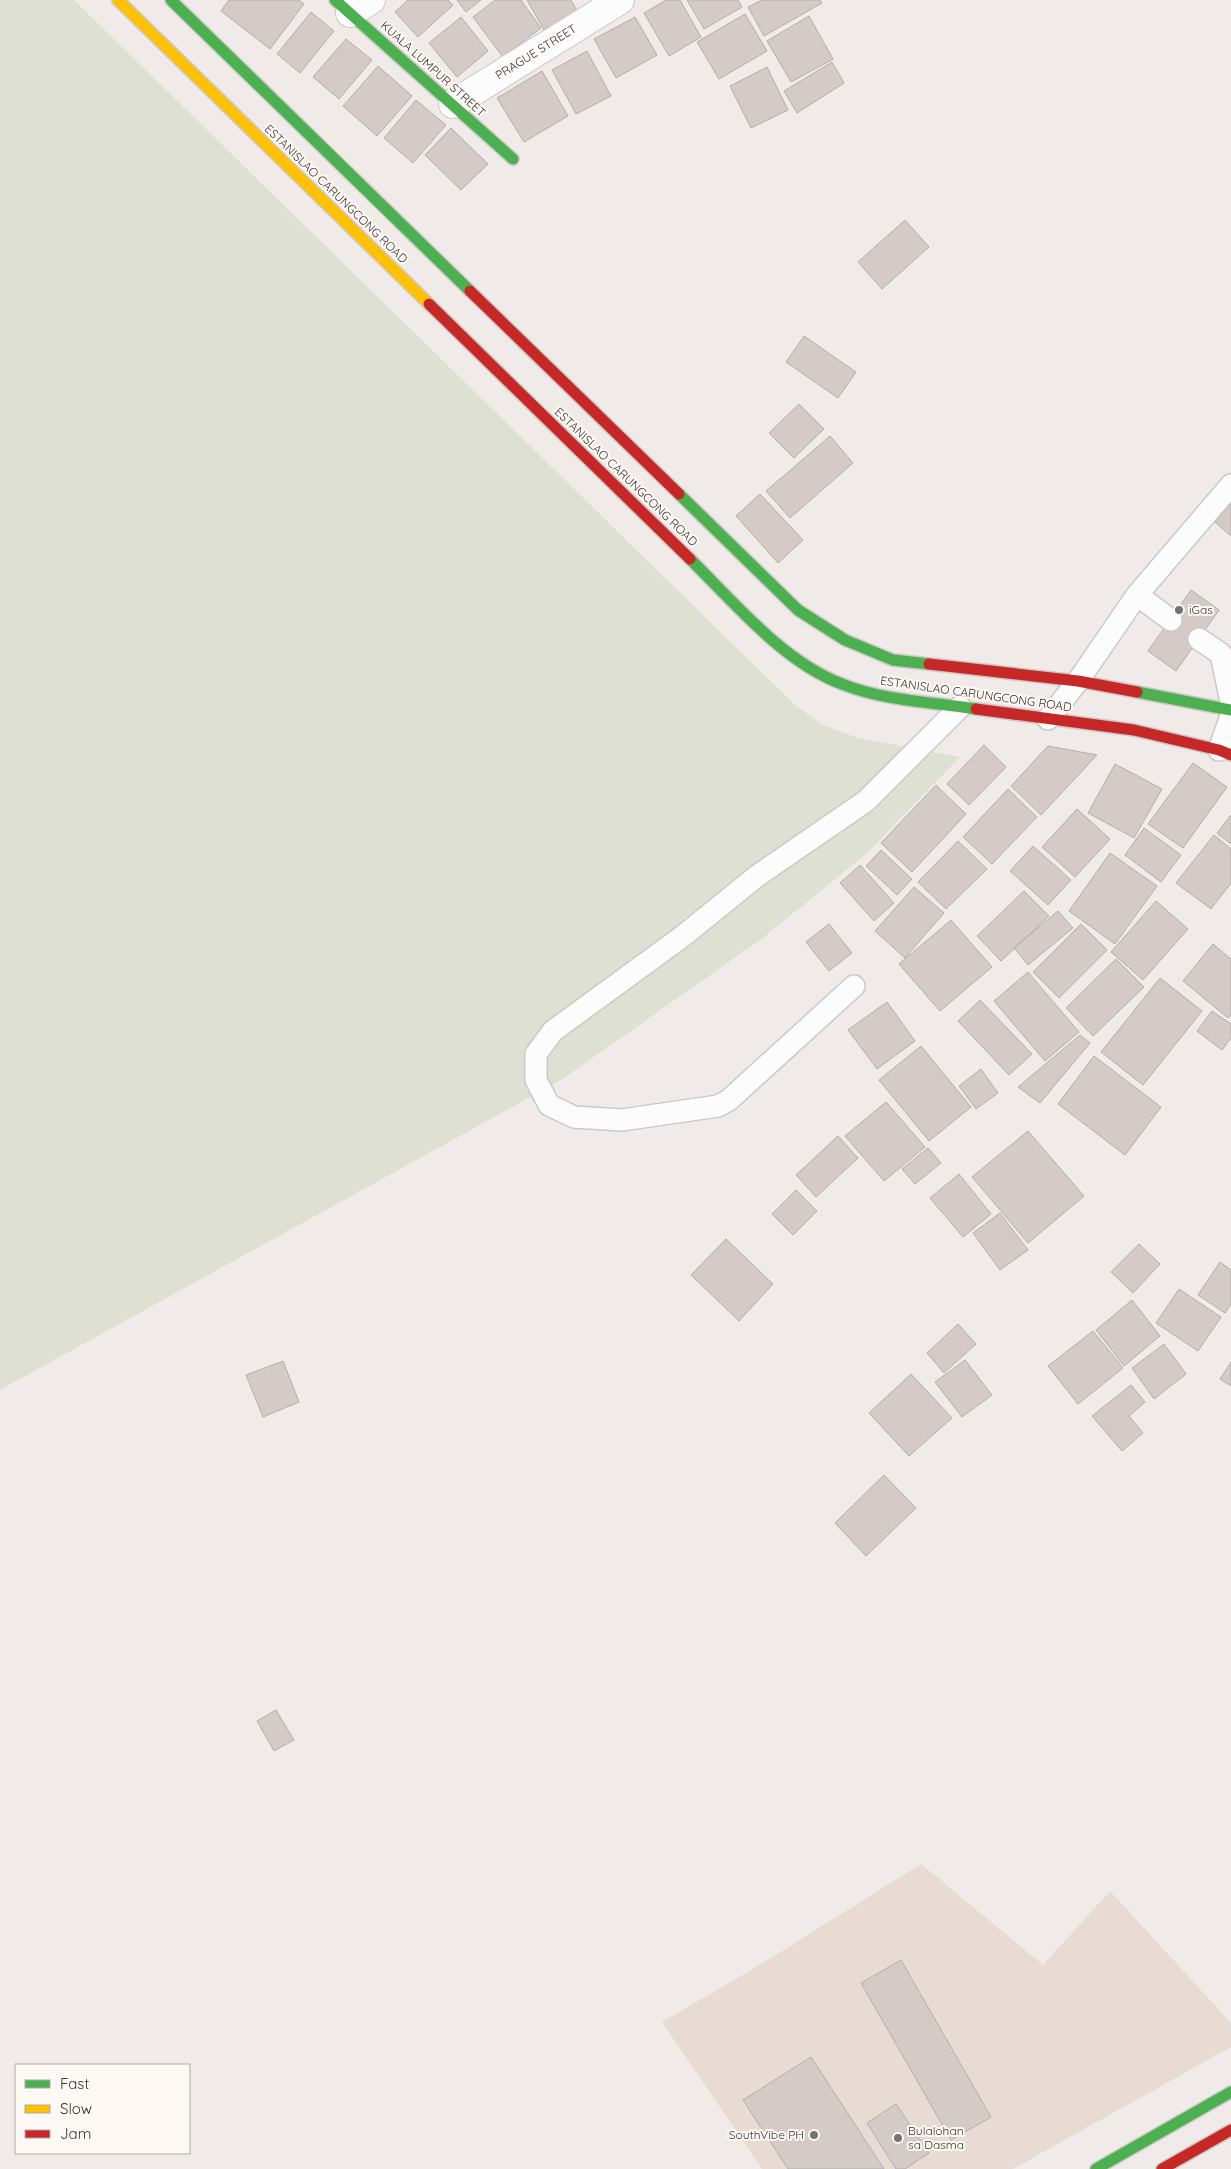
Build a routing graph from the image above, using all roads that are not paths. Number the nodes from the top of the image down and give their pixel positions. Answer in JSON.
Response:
{"nodes":[{"id":1,"x":118,"y":0,"type":"edge"},
{"id":2,"x":171,"y":0,"type":"edge"},
{"id":3,"x":620,"y":0,"type":"edge"},
{"id":4,"x":352,"y":4,"type":"edge"},
{"id":5,"x":453,"y":104,"type":"junction"},
{"id":6,"x":513,"y":159,"type":"dead end"},
{"id":7,"x":1231,"y":485,"type":"edge"},
{"id":8,"x":1138,"y":595,"type":"junction"},
{"id":9,"x":1171,"y":620,"type":"dead end"},
{"id":10,"x":1199,"y":639,"type":"dead end"},
{"id":11,"x":1078,"y":681,"type":"junction"},
{"id":12,"x":1231,"y":702,"type":"edge"},
{"id":13,"x":960,"y":707,"type":"junction"},
{"id":14,"x":1231,"y":710,"type":"edge"},
{"id":15,"x":1231,"y":716,"type":"edge"},
{"id":16,"x":1048,"y":719,"type":"junction"},
{"id":17,"x":1225,"y":752,"type":"edge"},
{"id":18,"x":854,"y":986,"type":"dead end"},
{"id":19,"x":1231,"y":2092,"type":"edge"},
{"id":20,"x":1231,"y":2130,"type":"edge"},
{"id":21,"x":1096,"y":2169,"type":"edge"},
{"id":22,"x":1162,"y":2169,"type":"edge"}],
"edges":[{"from":1,"to":13,"type":"street","name":"ESTANISLAO CARUNGCONG ROAD"},
{"from":2,"to":11,"type":"street","name":"ESTANISLAO CARUNGCONG ROAD"},
{"from":3,"to":5,"type":"street","name":"PRAGUE STREET"},
{"from":4,"to":5,"type":"street","name":"KUALA LUMPUR STREET"},
{"from":5,"to":6,"type":"street","name":"KUALA LUMPUR STREET"},
{"from":7,"to":8,"type":"lane"},
{"from":8,"to":9,"type":"lane"},
{"from":8,"to":11,"type":"lane"},
{"from":10,"to":12,"type":"lane"},
{"from":11,"to":14,"type":"street","name":"ESTANISLAO CARUNGCONG ROAD"},
{"from":11,"to":16,"type":"lane"},
{"from":13,"to":16,"type":"street","name":"ESTANISLAO CARUNGCONG ROAD"},
{"from":13,"to":18,"type":"lane"},
{"from":15,"to":17,"type":"lane"},
{"from":16,"to":17,"type":"street","name":"ESTANISLAO CARUNGCONG ROAD"},
{"from":19,"to":21,"type":"street"},
{"from":20,"to":22,"type":"street"}]}
